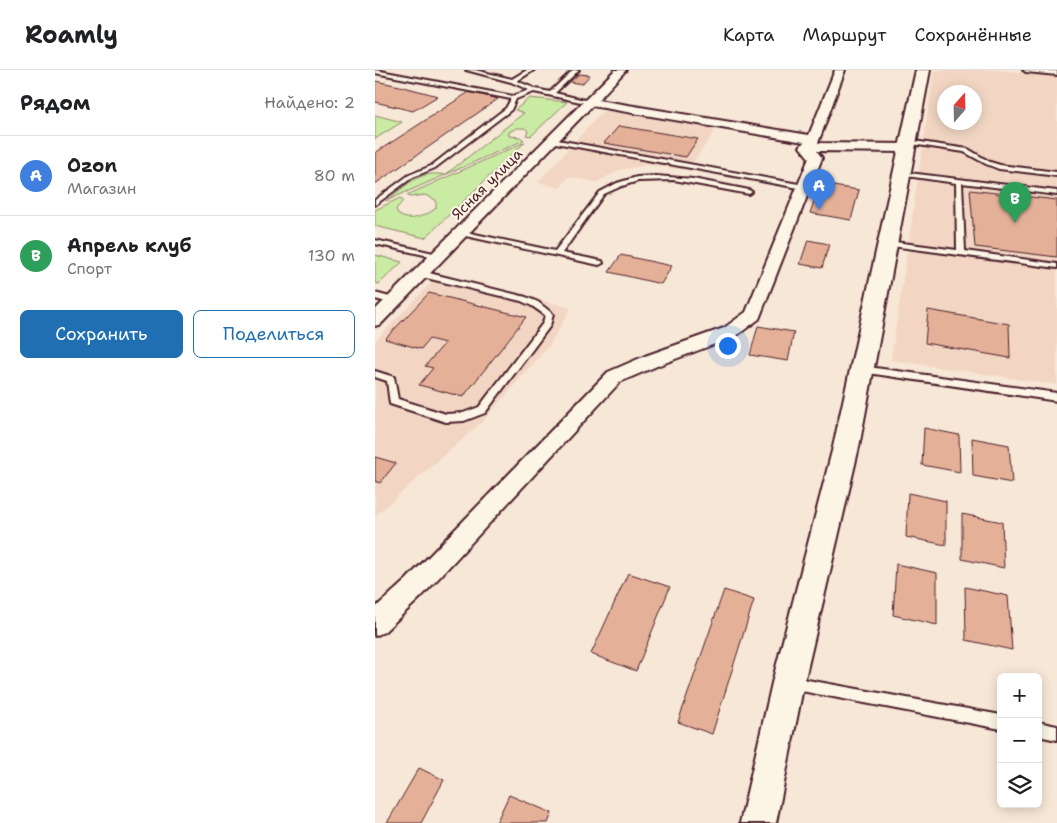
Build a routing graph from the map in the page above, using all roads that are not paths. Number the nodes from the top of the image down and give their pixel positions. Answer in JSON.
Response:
{"nodes":[{"id":1,"x":469,"y":70,"type":"edge"},
{"id":2,"x":531,"y":70,"type":"edge"},
{"id":3,"x":576,"y":70,"type":"edge"},
{"id":4,"x":621,"y":70,"type":"edge"},
{"id":5,"x":839,"y":70,"type":"edge"},
{"id":6,"x":923,"y":70,"type":"edge"},
{"id":7,"x":1026,"y":70,"type":"edge"},
{"id":8,"x":375,"y":71,"type":"edge"},
{"id":9,"x":1057,"y":73,"type":"edge"},
{"id":10,"x":513,"y":81,"type":"junction"},
{"id":11,"x":534,"y":90,"type":"junction"},
{"id":12,"x":551,"y":94,"type":"junction"},
{"id":13,"x":514,"y":98,"type":"junction"},
{"id":14,"x":590,"y":102,"type":"junction"},
{"id":15,"x":551,"y":141,"type":"junction"},
{"id":16,"x":810,"y":143,"type":"junction"},
{"id":17,"x":907,"y":145,"type":"junction"},
{"id":18,"x":901,"y":174,"type":"junction"},
{"id":19,"x":1057,"y":174,"type":"edge"},
{"id":20,"x":959,"y":181,"type":"junction"},
{"id":21,"x":804,"y":187,"type":"junction"},
{"id":22,"x":749,"y":192,"type":"dead end"},
{"id":23,"x":1057,"y":193,"type":"edge"},
{"id":24,"x":375,"y":203,"type":"edge"},
{"id":25,"x":461,"y":233,"type":"junction"},
{"id":26,"x":375,"y":242,"type":"edge"},
{"id":27,"x":887,"y":243,"type":"junction"},
{"id":28,"x":961,"y":253,"type":"junction"},
{"id":29,"x":557,"y":254,"type":"junction"},
{"id":30,"x":438,"y":256,"type":"junction"},
{"id":31,"x":599,"y":263,"type":"dead end"},
{"id":32,"x":1057,"y":266,"type":"edge"},
{"id":33,"x":421,"y":274,"type":"junction"},
{"id":34,"x":375,"y":296,"type":"edge"},
{"id":35,"x":394,"y":301,"type":"junction"},
{"id":36,"x":375,"y":320,"type":"edge"},
{"id":37,"x":861,"y":369,"type":"junction"},
{"id":38,"x":375,"y":374,"type":"edge"},
{"id":39,"x":1057,"y":397,"type":"edge"},
{"id":40,"x":375,"y":624,"type":"edge"},
{"id":41,"x":788,"y":683,"type":"junction"},
{"id":42,"x":997,"y":721,"type":"edge"},
{"id":43,"x":1042,"y":730,"type":"edge"},
{"id":44,"x":1057,"y":732,"type":"edge"},
{"id":45,"x":757,"y":823,"type":"edge"}],
"edges":[{"from":1,"to":10,"type":"lane"},
{"from":2,"to":10,"type":"lane"},
{"from":3,"to":12,"type":"lane"},
{"from":4,"to":14,"type":"street","name":"Ясная улица"},
{"from":5,"to":16,"type":"street"},
{"from":6,"to":17,"type":"street"},
{"from":7,"to":9,"type":"lane"},
{"from":8,"to":13,"type":"lane"},
{"from":10,"to":11,"type":"lane"},
{"from":11,"to":12,"type":"lane"},
{"from":11,"to":13,"type":"lane"},
{"from":12,"to":14,"type":"lane"},
{"from":13,"to":24,"type":"lane"},
{"from":14,"to":15,"type":"street","name":"Ясная улица"},
{"from":14,"to":16,"type":"street"},
{"from":15,"to":21,"type":"lane"},
{"from":15,"to":25,"type":"street","name":"Ясная улица"},
{"from":16,"to":17,"type":"street"},
{"from":16,"to":21,"type":"street"},
{"from":17,"to":18,"type":"street"},
{"from":17,"to":19,"type":"lane"},
{"from":18,"to":20,"type":"lane"},
{"from":18,"to":27,"type":"street"},
{"from":20,"to":23,"type":"lane"},
{"from":20,"to":28,"type":"lane"},
{"from":21,"to":40,"type":"street"},
{"from":22,"to":29,"type":"lane"},
{"from":25,"to":29,"type":"lane"},
{"from":25,"to":30,"type":"street","name":"Ясная улица"},
{"from":26,"to":30,"type":"lane"},
{"from":27,"to":28,"type":"lane"},
{"from":27,"to":37,"type":"street"},
{"from":28,"to":32,"type":"lane"},
{"from":29,"to":31,"type":"lane"},
{"from":30,"to":33,"type":"street","name":"Ясная улица"},
{"from":33,"to":35,"type":"street","name":"Ясная улица"},
{"from":33,"to":38,"type":"lane"},
{"from":34,"to":35,"type":"lane"},
{"from":35,"to":36,"type":"street","name":"Ясная улица"},
{"from":37,"to":39,"type":"lane"},
{"from":37,"to":41,"type":"street"},
{"from":41,"to":42,"type":"lane"},
{"from":41,"to":45,"type":"street"},
{"from":43,"to":44,"type":"lane"}]}
